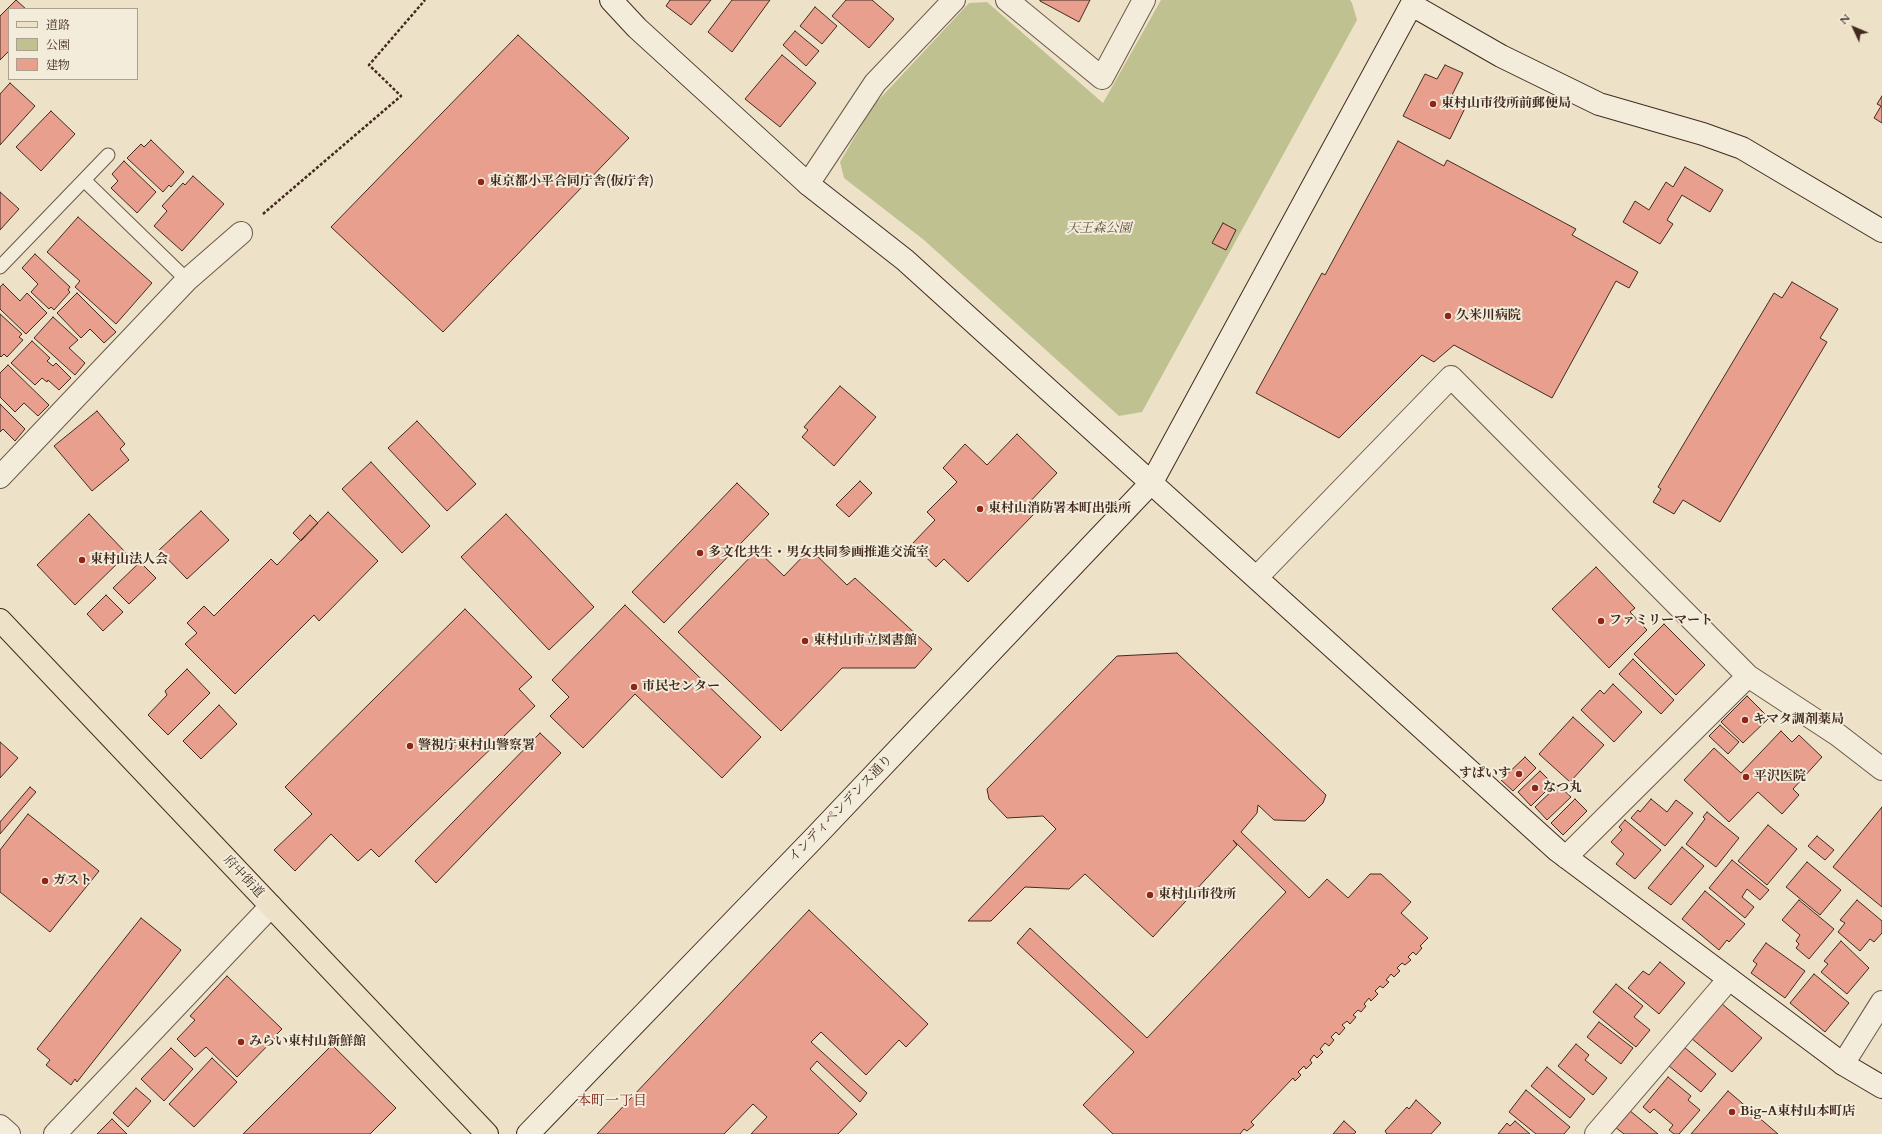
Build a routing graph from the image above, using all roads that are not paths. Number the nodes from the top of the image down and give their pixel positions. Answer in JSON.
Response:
{"nodes":[{"id":1,"x":611,"y":0,"type":"edge"},
{"id":2,"x":954,"y":0,"type":"edge"},
{"id":3,"x":1007,"y":0,"type":"edge"},
{"id":4,"x":1144,"y":0,"type":"edge"},
{"id":5,"x":1409,"y":2,"type":"edge"},
{"id":6,"x":108,"y":155,"type":"dead end"},
{"id":7,"x":85,"y":181,"type":"junction"},
{"id":8,"x":808,"y":184,"type":"junction"},
{"id":9,"x":1882,"y":231,"type":"edge"},
{"id":10,"x":241,"y":232,"type":"road end"},
{"id":11,"x":0,"y":267,"type":"edge"},
{"id":12,"x":187,"y":280,"type":"junction"},
{"id":13,"x":0,"y":477,"type":"edge"},
{"id":14,"x":1152,"y":482,"type":"junction"},
{"id":15,"x":1258,"y":577,"type":"junction"},
{"id":16,"x":0,"y":620,"type":"edge"},
{"id":17,"x":1748,"y":676,"type":"junction"},
{"id":18,"x":1882,"y":769,"type":"edge"},
{"id":19,"x":1566,"y":857,"type":"junction"},
{"id":20,"x":271,"y":906,"type":"junction"},
{"id":21,"x":1728,"y":978,"type":"junction"},
{"id":22,"x":1882,"y":1002,"type":"edge"},
{"id":23,"x":1843,"y":1064,"type":"junction"},
{"id":24,"x":1882,"y":1087,"type":"edge"},
{"id":25,"x":0,"y":1126,"type":"edge"},
{"id":26,"x":9,"y":1134,"type":"edge"},
{"id":27,"x":55,"y":1134,"type":"edge"},
{"id":28,"x":487,"y":1134,"type":"edge"},
{"id":29,"x":528,"y":1134,"type":"edge"},
{"id":30,"x":1596,"y":1134,"type":"edge"}],
"edges":[{"from":1,"to":8,"type":"street"},
{"from":2,"to":8,"type":"street"},
{"from":3,"to":4,"type":"street"},
{"from":5,"to":9,"type":"street"},
{"from":5,"to":14,"type":"street","name":"インディペンデンス通り"},
{"from":6,"to":7,"type":"lane"},
{"from":7,"to":11,"type":"lane"},
{"from":7,"to":12,"type":"lane"},
{"from":8,"to":14,"type":"street"},
{"from":10,"to":12,"type":"street"},
{"from":12,"to":13,"type":"street"},
{"from":14,"to":15,"type":"street"},
{"from":14,"to":29,"type":"street","name":"インディペンデンス通り"},
{"from":15,"to":17,"type":"street"},
{"from":15,"to":19,"type":"street"},
{"from":16,"to":20,"type":"main road","name":"府中街道"},
{"from":17,"to":18,"type":"street"},
{"from":17,"to":19,"type":"street"},
{"from":19,"to":21,"type":"street"},
{"from":20,"to":27,"type":"street"},
{"from":20,"to":28,"type":"main road","name":"府中街道"},
{"from":21,"to":23,"type":"street"},
{"from":21,"to":30,"type":"street"},
{"from":22,"to":23,"type":"street"},
{"from":23,"to":24,"type":"street"},
{"from":25,"to":26,"type":"street"}]}
